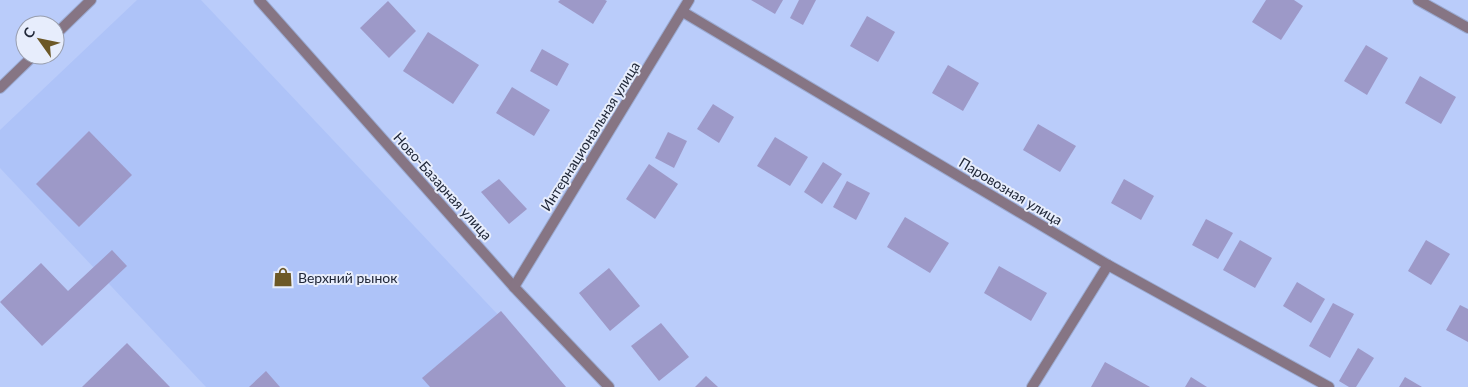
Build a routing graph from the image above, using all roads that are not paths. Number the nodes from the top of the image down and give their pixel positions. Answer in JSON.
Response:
{"nodes":[{"id":1,"x":91,"y":0,"type":"edge"},
{"id":2,"x":259,"y":0,"type":"edge"},
{"id":3,"x":690,"y":0,"type":"edge"},
{"id":4,"x":1418,"y":0,"type":"edge"},
{"id":5,"x":683,"y":12,"type":"junction"},
{"id":6,"x":65,"y":25,"type":"edge"},
{"id":7,"x":1468,"y":28,"type":"edge"},
{"id":8,"x":24,"y":65,"type":"edge"},
{"id":9,"x":0,"y":88,"type":"edge"},
{"id":10,"x":1108,"y":265,"type":"junction"},
{"id":11,"x":514,"y":287,"type":"junction"},
{"id":12,"x":609,"y":387,"type":"edge"},
{"id":13,"x":1032,"y":387,"type":"edge"},
{"id":14,"x":1328,"y":387,"type":"edge"}],
"edges":[{"from":1,"to":6,"type":"street"},
{"from":2,"to":11,"type":"street","name":"Ново-Базарная улица"},
{"from":3,"to":5,"type":"street","name":"Интернациональная улица"},
{"from":4,"to":7,"type":"street"},
{"from":5,"to":10,"type":"street","name":"Паровозная улица"},
{"from":5,"to":11,"type":"street","name":"Интернациональная улица"},
{"from":8,"to":9,"type":"street"},
{"from":10,"to":13,"type":"street"},
{"from":10,"to":14,"type":"street","name":"Паровозная улица"},
{"from":11,"to":12,"type":"street","name":"Ново-Базарная улица"}]}
